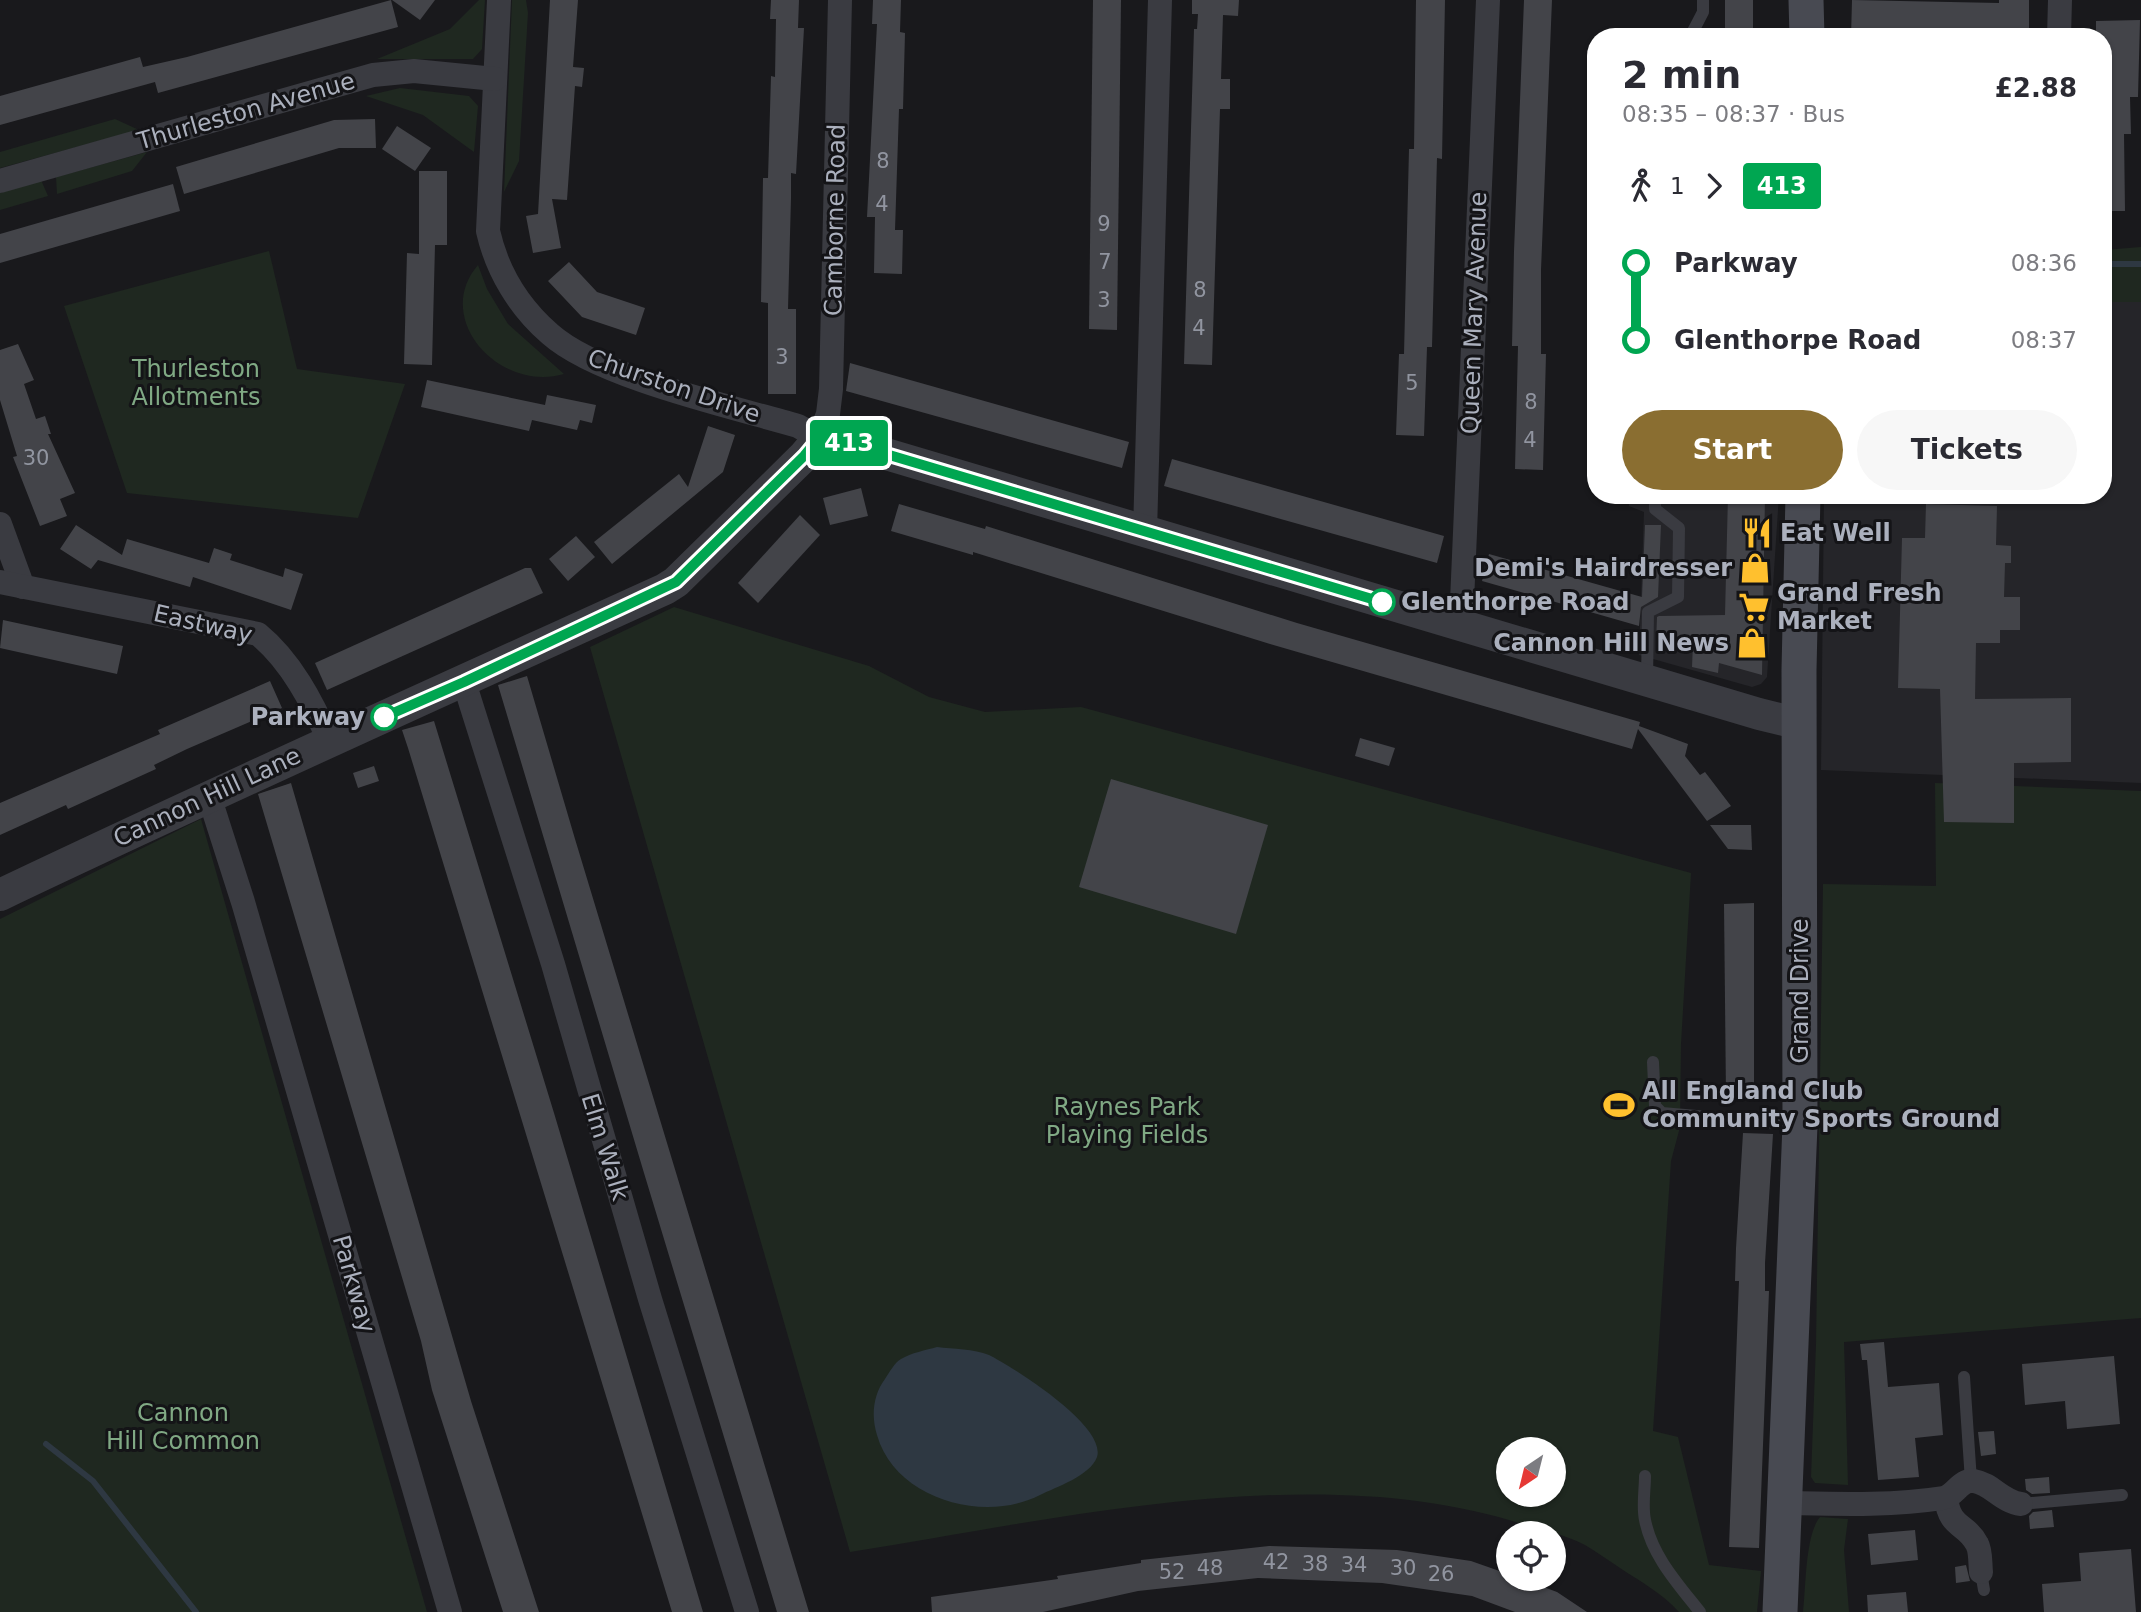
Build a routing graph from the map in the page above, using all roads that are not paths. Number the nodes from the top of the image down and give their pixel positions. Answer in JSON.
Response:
{"nodes":[{"id":1,"x":499,"y":0,"type":"edge"},
{"id":2,"x":840,"y":0,"type":"edge"},
{"id":3,"x":1160,"y":0,"type":"edge"},
{"id":4,"x":1488,"y":0,"type":"edge"},
{"id":5,"x":1703,"y":0,"type":"edge"},
{"id":6,"x":1806,"y":0,"type":"edge"},
{"id":7,"x":2060,"y":0,"type":"edge"},
{"id":8,"x":1695,"y":28,"type":"edge"},
{"id":9,"x":1807,"y":28,"type":"edge"},
{"id":10,"x":2059,"y":28,"type":"edge"},
{"id":11,"x":495,"y":79,"type":"junction"},
{"id":12,"x":0,"y":181,"type":"edge"},
{"id":13,"x":819,"y":438,"type":"junction"},
{"id":14,"x":1655,"y":504,"type":"edge"},
{"id":15,"x":1803,"y":504,"type":"edge"},
{"id":16,"x":0,"y":524,"type":"edge"},
{"id":17,"x":1145,"y":532,"type":"junction"},
{"id":18,"x":12,"y":584,"type":"edge"},
{"id":19,"x":1461,"y":625,"type":"junction"},
{"id":20,"x":1647,"y":681,"type":"junction"},
{"id":21,"x":464,"y":682,"type":"junction"},
{"id":22,"x":1800,"y":724,"type":"junction"},
{"id":23,"x":329,"y":740,"type":"junction"},
{"id":24,"x":209,"y":796,"type":"junction"},
{"id":25,"x":0,"y":895,"type":"edge"},
{"id":26,"x":1653,"y":1062,"type":"dead end"},
{"id":27,"x":1800,"y":1125,"type":"junction"},
{"id":28,"x":1964,"y":1377,"type":"dead end"},
{"id":29,"x":1645,"y":1476,"type":"dead end"},
{"id":30,"x":1971,"y":1480,"type":"junction"},
{"id":31,"x":2122,"y":1496,"type":"dead end"},
{"id":32,"x":1946,"y":1498,"type":"junction"},
{"id":33,"x":1787,"y":1503,"type":"junction"},
{"id":34,"x":2021,"y":1504,"type":"joint"},
{"id":35,"x":1982,"y":1581,"type":"dead end"},
{"id":36,"x":450,"y":1612,"type":"edge"},
{"id":37,"x":747,"y":1612,"type":"edge"},
{"id":38,"x":1700,"y":1612,"type":"edge"},
{"id":39,"x":1780,"y":1612,"type":"edge"}],
"edges":[{"from":1,"to":11,"type":"street","name":"Churston Drive"},
{"from":2,"to":13,"type":"street","name":"Camborne Road"},
{"from":3,"to":17,"type":"street"},
{"from":4,"to":19,"type":"street","name":"Queen Mary Avenue"},
{"from":5,"to":8,"type":"lane"},
{"from":6,"to":9,"type":"main road"},
{"from":7,"to":10,"type":"street"},
{"from":11,"to":12,"type":"street","name":"Thurleston Avenue"},
{"from":11,"to":13,"type":"street","name":"Churston Drive"},
{"from":13,"to":17,"type":"street"},
{"from":13,"to":21,"type":"street","name":"Cannon Hill Lane"},
{"from":14,"to":20,"type":"lane"},
{"from":15,"to":22,"type":"main road","name":"Grand Drive"},
{"from":16,"to":18,"type":"street","name":"Eastway"},
{"from":17,"to":19,"type":"street"},
{"from":18,"to":23,"type":"street","name":"Eastway"},
{"from":19,"to":20,"type":"street"},
{"from":20,"to":22,"type":"street"},
{"from":21,"to":23,"type":"street","name":"Cannon Hill Lane"},
{"from":21,"to":37,"type":"street","name":"Elm Walk"},
{"from":22,"to":27,"type":"main road","name":"Grand Drive"},
{"from":23,"to":24,"type":"street","name":"Cannon Hill Lane"},
{"from":24,"to":25,"type":"street","name":"Cannon Hill Lane"},
{"from":24,"to":36,"type":"street","name":"Parkway"},
{"from":26,"to":27,"type":"lane"},
{"from":27,"to":33,"type":"main road","name":"Grand Drive"},
{"from":28,"to":30,"type":"lane"},
{"from":29,"to":38,"type":"lane"},
{"from":30,"to":32,"type":"street"},
{"from":30,"to":34,"type":"street"},
{"from":31,"to":34,"type":"lane"},
{"from":32,"to":33,"type":"street"},
{"from":32,"to":35,"type":"street"},
{"from":33,"to":39,"type":"main road","name":"Grand Drive"}]}
